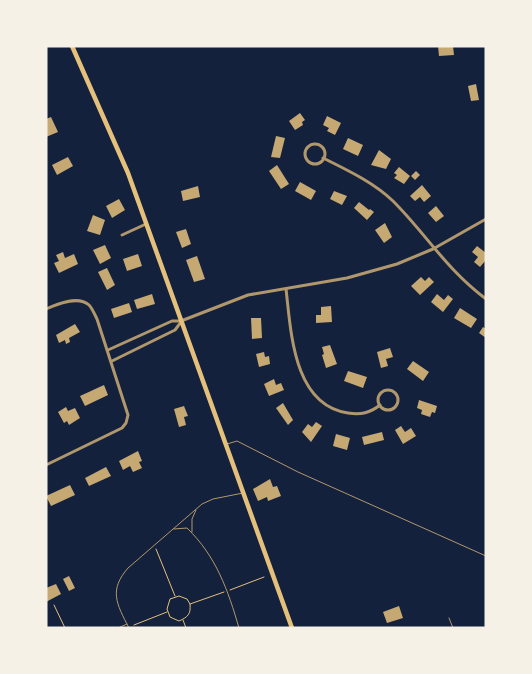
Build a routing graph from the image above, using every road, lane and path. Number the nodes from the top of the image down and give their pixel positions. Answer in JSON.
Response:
{"nodes":[{"id":1,"x":72,"y":46,"type":"edge"},
{"id":2,"x":324,"y":158,"type":"junction"},
{"id":3,"x":486,"y":218,"type":"edge"},
{"id":4,"x":146,"y":224,"type":"junction"},
{"id":5,"x":122,"y":234,"type":"dead end"},
{"id":6,"x":433,"y":248,"type":"junction"},
{"id":7,"x":286,"y":289,"type":"junction"},
{"id":8,"x":486,"y":299,"type":"edge"},
{"id":9,"x":46,"y":310,"type":"edge"},
{"id":10,"x":181,"y":321,"type":"junction"},
{"id":11,"x":108,"y":350,"type":"junction"},
{"id":12,"x":112,"y":361,"type":"junction"},
{"id":13,"x":380,"y":405,"type":"junction"},
{"id":14,"x":226,"y":444,"type":"junction"},
{"id":15,"x":46,"y":465,"type":"edge"},
{"id":16,"x":243,"y":493,"type":"junction"},
{"id":17,"x":197,"y":509,"type":"junction"},
{"id":18,"x":173,"y":529,"type":"junction"},
{"id":19,"x":192,"y":533,"type":"junction"},
{"id":20,"x":155,"y":545,"type":"junction"},
{"id":21,"x":486,"y":556,"type":"edge"},
{"id":22,"x":264,"y":577,"type":"dead end"},
{"id":23,"x":229,"y":590,"type":"junction"},
{"id":24,"x":175,"y":597,"type":"junction"},
{"id":25,"x":190,"y":604,"type":"junction"},
{"id":26,"x":54,"y":605,"type":"dead end"},
{"id":27,"x":168,"y":612,"type":"junction"},
{"id":28,"x":449,"y":618,"type":"dead end"},
{"id":29,"x":182,"y":619,"type":"junction"},
{"id":30,"x":127,"y":624,"type":"junction"},
{"id":31,"x":129,"y":627,"type":"edge"},
{"id":32,"x":66,"y":628,"type":"edge"},
{"id":33,"x":118,"y":628,"type":"edge"},
{"id":34,"x":186,"y":628,"type":"edge"},
{"id":35,"x":239,"y":628,"type":"edge"},
{"id":36,"x":292,"y":628,"type":"edge"},
{"id":37,"x":453,"y":628,"type":"edge"}],
"edges":[{"from":1,"to":4,"type":"main road"},
{"from":2,"to":2,"type":"street"},
{"from":2,"to":6,"type":"street"},
{"from":3,"to":6,"type":"street"},
{"from":4,"to":5,"type":"street"},
{"from":4,"to":10,"type":"main road"},
{"from":6,"to":7,"type":"street"},
{"from":6,"to":8,"type":"street"},
{"from":7,"to":10,"type":"street"},
{"from":7,"to":13,"type":"street"},
{"from":9,"to":11,"type":"street"},
{"from":10,"to":11,"type":"street"},
{"from":10,"to":12,"type":"street"},
{"from":10,"to":14,"type":"main road"},
{"from":11,"to":12,"type":"street"},
{"from":12,"to":15,"type":"street"},
{"from":13,"to":13,"type":"street"},
{"from":14,"to":16,"type":"main road"},
{"from":14,"to":21,"type":"lane"},
{"from":16,"to":17,"type":"lane"},
{"from":16,"to":36,"type":"main road"},
{"from":17,"to":18,"type":"lane"},
{"from":17,"to":19,"type":"lane"},
{"from":18,"to":19,"type":"lane"},
{"from":18,"to":20,"type":"lane"},
{"from":19,"to":23,"type":"lane"},
{"from":20,"to":24,"type":"path"},
{"from":20,"to":30,"type":"lane"},
{"from":22,"to":23,"type":"path"},
{"from":23,"to":25,"type":"path"},
{"from":23,"to":35,"type":"lane"},
{"from":24,"to":25,"type":"path"},
{"from":24,"to":27,"type":"path"},
{"from":25,"to":29,"type":"path"},
{"from":26,"to":32,"type":"path"},
{"from":27,"to":29,"type":"path"},
{"from":27,"to":31,"type":"path"},
{"from":28,"to":37,"type":"lane"},
{"from":29,"to":34,"type":"path"},
{"from":30,"to":31,"type":"lane"},
{"from":30,"to":33,"type":"lane"}]}
